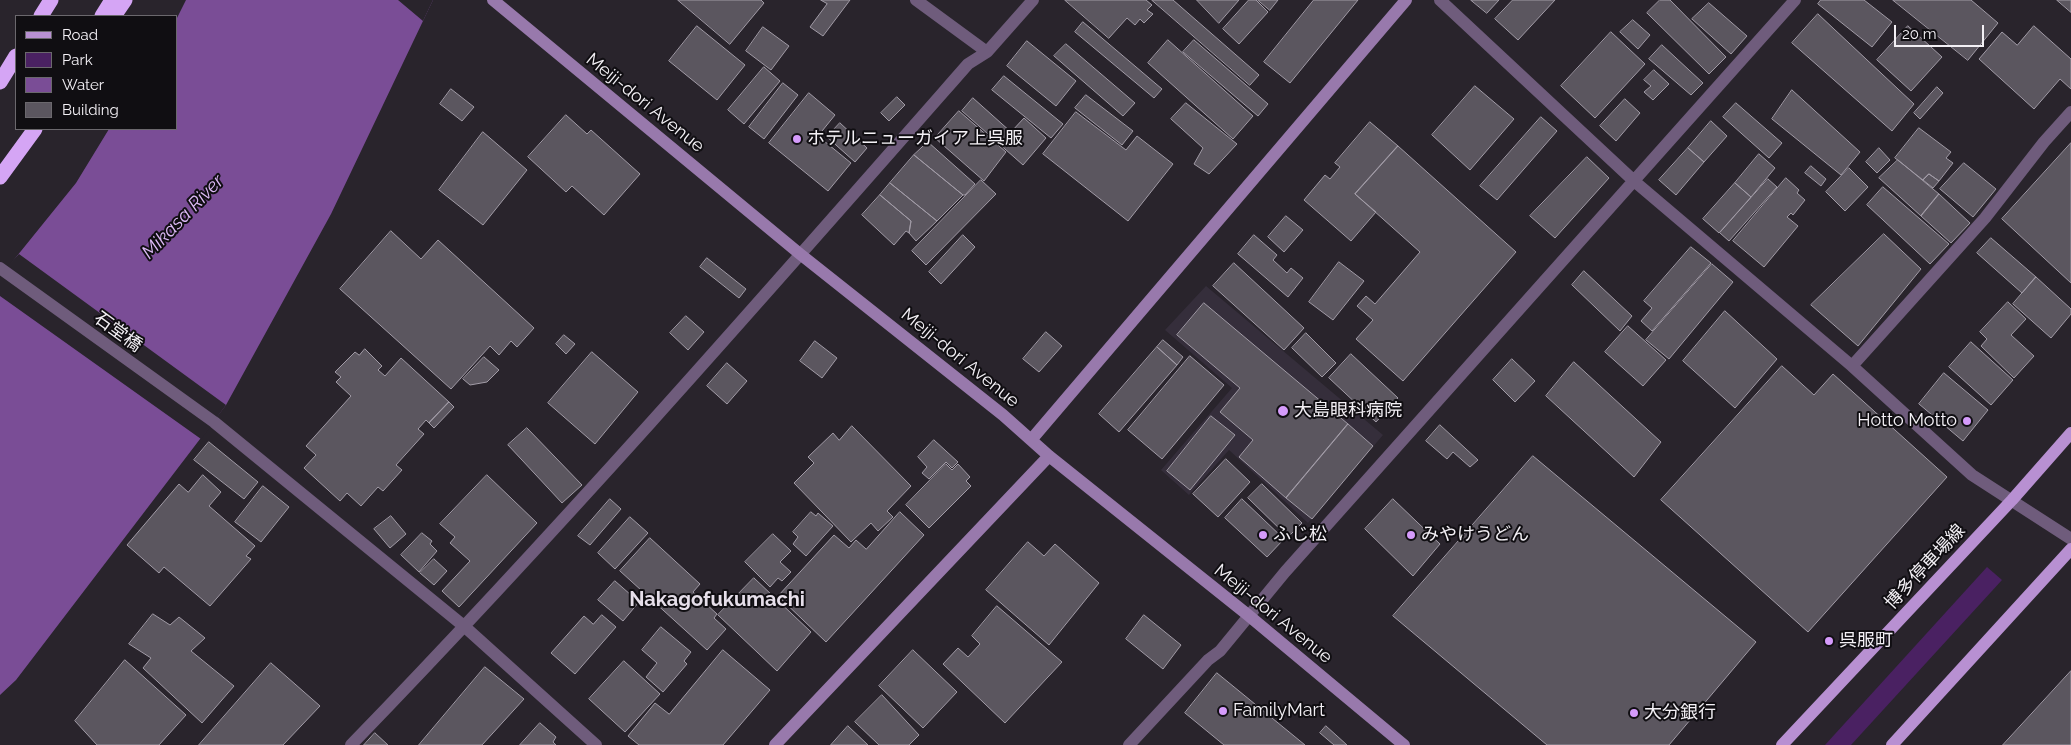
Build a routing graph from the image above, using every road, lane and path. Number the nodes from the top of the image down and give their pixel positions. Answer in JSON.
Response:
{"nodes":[{"id":1,"x":51,"y":0,"type":"edge"},
{"id":2,"x":112,"y":0,"type":"edge"},
{"id":3,"x":118,"y":0,"type":"edge"},
{"id":4,"x":125,"y":0,"type":"edge"},
{"id":5,"x":493,"y":0,"type":"edge"},
{"id":6,"x":916,"y":0,"type":"edge"},
{"id":7,"x":1034,"y":0,"type":"edge"},
{"id":8,"x":1406,"y":0,"type":"edge"},
{"id":9,"x":1440,"y":0,"type":"edge"},
{"id":10,"x":1795,"y":0,"type":"edge"},
{"id":11,"x":42,"y":15,"type":"edge"},
{"id":12,"x":103,"y":15,"type":"edge"},
{"id":13,"x":109,"y":15,"type":"edge"},
{"id":14,"x":115,"y":15,"type":"edge"},
{"id":15,"x":986,"y":52,"type":"junction"},
{"id":16,"x":15,"y":58,"type":"edge"},
{"id":17,"x":0,"y":82,"type":"edge"},
{"id":18,"x":2071,"y":112,"type":"edge"},
{"id":19,"x":25,"y":130,"type":"edge"},
{"id":20,"x":32,"y":130,"type":"edge"},
{"id":21,"x":0,"y":165,"type":"edge"},
{"id":22,"x":0,"y":176,"type":"edge"},
{"id":23,"x":1634,"y":181,"type":"junction"},
{"id":24,"x":800,"y":254,"type":"junction"},
{"id":25,"x":1,"y":269,"type":"edge"},
{"id":26,"x":1852,"y":366,"type":"junction"},
{"id":27,"x":2071,"y":433,"type":"edge"},
{"id":28,"x":1031,"y":440,"type":"junction"},
{"id":29,"x":1050,"y":456,"type":"junction"},
{"id":30,"x":2012,"y":500,"type":"junction"},
{"id":31,"x":2071,"y":539,"type":"edge"},
{"id":32,"x":2071,"y":549,"type":"edge"},
{"id":33,"x":1248,"y":615,"type":"junction"},
{"id":34,"x":465,"y":627,"type":"junction"},
{"id":35,"x":351,"y":745,"type":"edge"},
{"id":36,"x":596,"y":745,"type":"edge"},
{"id":37,"x":775,"y":745,"type":"edge"},
{"id":38,"x":1129,"y":745,"type":"edge"},
{"id":39,"x":1404,"y":745,"type":"edge"},
{"id":40,"x":1782,"y":745,"type":"edge"},
{"id":41,"x":1892,"y":745,"type":"edge"}],
"edges":[{"from":1,"to":11,"type":"highway"},
{"from":2,"to":12,"type":"highway"},
{"from":3,"to":13,"type":"highway"},
{"from":4,"to":14,"type":"highway"},
{"from":5,"to":24,"type":"street","name":"Meiji-dori Avenue"},
{"from":6,"to":15,"type":"street"},
{"from":7,"to":15,"type":"street"},
{"from":8,"to":28,"type":"street"},
{"from":9,"to":23,"type":"street"},
{"from":10,"to":23,"type":"street"},
{"from":15,"to":24,"type":"street"},
{"from":16,"to":17,"type":"highway"},
{"from":18,"to":26,"type":"street"},
{"from":19,"to":21,"type":"highway"},
{"from":20,"to":22,"type":"highway"},
{"from":23,"to":26,"type":"street"},
{"from":23,"to":33,"type":"street"},
{"from":24,"to":28,"type":"street","name":"Meiji-dori Avenue"},
{"from":24,"to":34,"type":"street"},
{"from":25,"to":34,"type":"street","name":"石堂橋"},
{"from":26,"to":30,"type":"street"},
{"from":27,"to":30,"type":"main road","name":"博多停車場線"},
{"from":28,"to":29,"type":"street","name":"Meiji-dori Avenue"},
{"from":29,"to":33,"type":"street","name":"Meiji-dori Avenue"},
{"from":29,"to":37,"type":"street"},
{"from":30,"to":31,"type":"street"},
{"from":30,"to":40,"type":"main road","name":"博多停車場線"},
{"from":32,"to":41,"type":"main road"},
{"from":33,"to":38,"type":"street"},
{"from":33,"to":39,"type":"street","name":"Meiji-dori Avenue"},
{"from":34,"to":35,"type":"street"},
{"from":34,"to":36,"type":"street","name":"石堂橋"}]}
